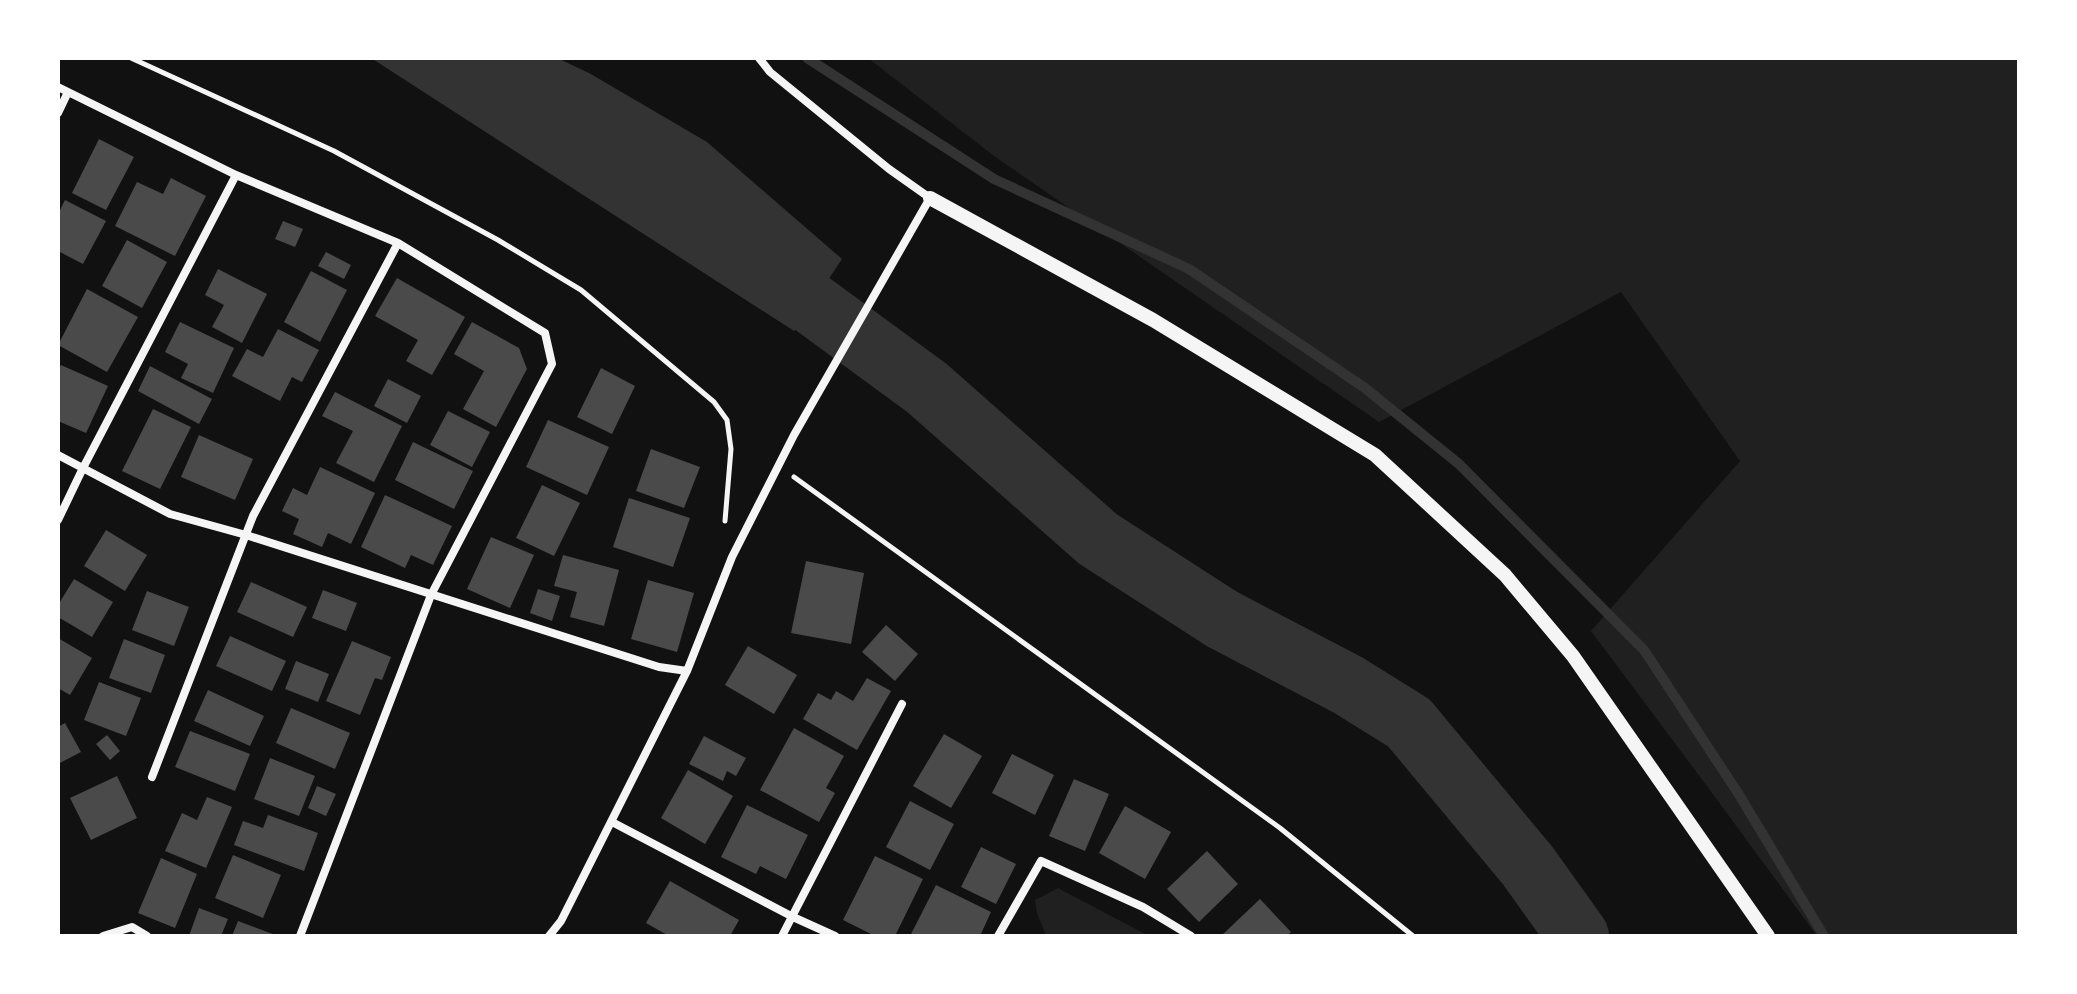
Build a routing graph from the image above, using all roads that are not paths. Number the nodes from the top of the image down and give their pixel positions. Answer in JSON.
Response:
{"nodes":[{"id":1,"x":759,"y":58,"type":"edge"},
{"id":2,"x":58,"y":87,"type":"edge"},
{"id":3,"x":68,"y":92,"type":"junction"},
{"id":4,"x":58,"y":113,"type":"edge"},
{"id":5,"x":236,"y":175,"type":"junction"},
{"id":6,"x":930,"y":198,"type":"junction"},
{"id":7,"x":398,"y":243,"type":"junction"},
{"id":8,"x":58,"y":455,"type":"edge"},
{"id":9,"x":83,"y":468,"type":"junction"},
{"id":10,"x":58,"y":520,"type":"edge"},
{"id":11,"x":246,"y":535,"type":"junction"},
{"id":12,"x":431,"y":595,"type":"junction"},
{"id":13,"x":687,"y":671,"type":"junction"},
{"id":14,"x":902,"y":704,"type":"dead end"},
{"id":15,"x":152,"y":777,"type":"dead end"},
{"id":16,"x":612,"y":822,"type":"junction"},
{"id":17,"x":793,"y":917,"type":"junction"},
{"id":18,"x":103,"y":936,"type":"edge"},
{"id":19,"x":147,"y":936,"type":"edge"},
{"id":20,"x":300,"y":936,"type":"edge"},
{"id":21,"x":549,"y":936,"type":"edge"},
{"id":22,"x":782,"y":936,"type":"edge"},
{"id":23,"x":835,"y":936,"type":"edge"},
{"id":24,"x":998,"y":936,"type":"edge"},
{"id":25,"x":1191,"y":936,"type":"edge"},
{"id":26,"x":1768,"y":936,"type":"edge"}],
"edges":[{"from":1,"to":6,"type":"street"},
{"from":2,"to":3,"type":"street"},
{"from":3,"to":4,"type":"street"},
{"from":3,"to":5,"type":"street"},
{"from":5,"to":7,"type":"street"},
{"from":5,"to":9,"type":"street"},
{"from":6,"to":13,"type":"street"},
{"from":6,"to":26,"type":"street"},
{"from":7,"to":11,"type":"street"},
{"from":7,"to":12,"type":"street"},
{"from":8,"to":9,"type":"street"},
{"from":9,"to":10,"type":"street"},
{"from":9,"to":11,"type":"street"},
{"from":11,"to":12,"type":"street"},
{"from":11,"to":15,"type":"street"},
{"from":12,"to":13,"type":"street"},
{"from":12,"to":20,"type":"street"},
{"from":13,"to":16,"type":"street"},
{"from":14,"to":17,"type":"street"},
{"from":16,"to":17,"type":"street"},
{"from":16,"to":21,"type":"street"},
{"from":17,"to":22,"type":"street"},
{"from":17,"to":23,"type":"street"},
{"from":18,"to":19,"type":"street"},
{"from":24,"to":25,"type":"street"}]}
